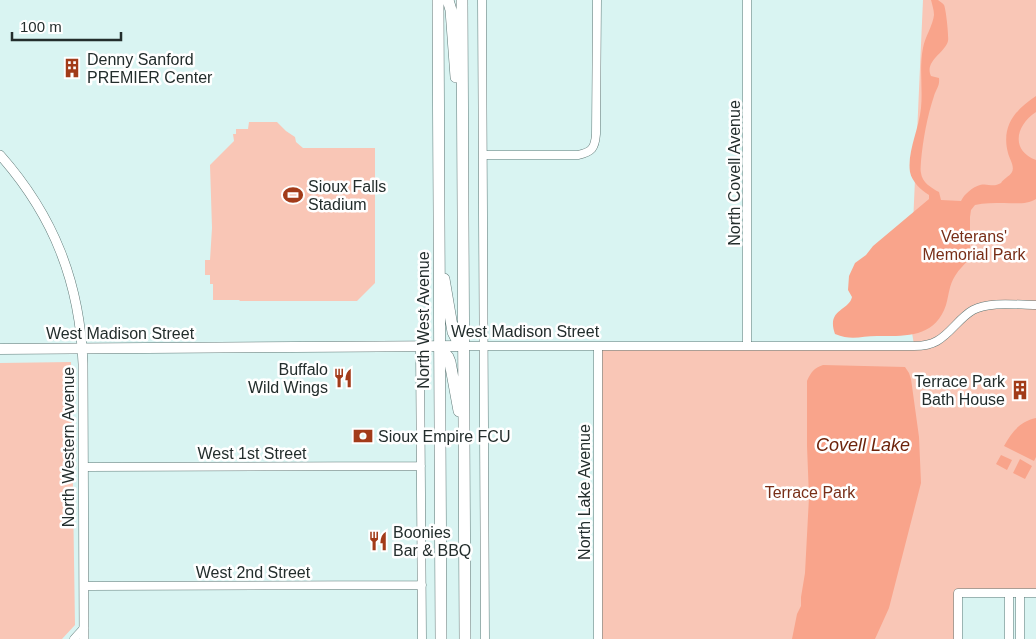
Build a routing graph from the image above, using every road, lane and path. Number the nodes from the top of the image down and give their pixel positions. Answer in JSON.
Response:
{"nodes":[{"id":1,"x":438,"y":0,"type":"edge"},
{"id":2,"x":448,"y":0,"type":"edge"},
{"id":3,"x":462,"y":0,"type":"edge"},
{"id":4,"x":482,"y":0,"type":"edge"},
{"id":5,"x":597,"y":0,"type":"edge"},
{"id":6,"x":747,"y":0,"type":"edge"},
{"id":7,"x":462,"y":113,"type":"junction"},
{"id":8,"x":0,"y":155,"type":"edge"},
{"id":9,"x":483,"y":155,"type":"junction"},
{"id":10,"x":439,"y":263,"type":"junction"},
{"id":11,"x":1036,"y":305,"type":"edge"},
{"id":12,"x":464,"y":346,"type":"junction"},
{"id":13,"x":484,"y":346,"type":"junction"},
{"id":14,"x":598,"y":346,"type":"junction"},
{"id":15,"x":747,"y":346,"type":"junction"},
{"id":16,"x":420,"y":347,"type":"junction"},
{"id":17,"x":440,"y":347,"type":"junction"},
{"id":18,"x":82,"y":348,"type":"junction"},
{"id":19,"x":0,"y":349,"type":"edge"},
{"id":20,"x":464,"y":426,"type":"junction"},
{"id":21,"x":421,"y":466,"type":"junction"},
{"id":22,"x":84,"y":467,"type":"junction"},
{"id":23,"x":422,"y":585,"type":"junction"},
{"id":24,"x":84,"y":586,"type":"junction"},
{"id":25,"x":1009,"y":593,"type":"junction"},
{"id":26,"x":1020,"y":593,"type":"junction"},
{"id":27,"x":1036,"y":593,"type":"edge"},
{"id":28,"x":84,"y":628,"type":"junction"},
{"id":29,"x":74,"y":639,"type":"edge"},
{"id":30,"x":84,"y":639,"type":"edge"},
{"id":31,"x":422,"y":639,"type":"edge"},
{"id":32,"x":442,"y":639,"type":"edge"},
{"id":33,"x":464,"y":639,"type":"edge"},
{"id":34,"x":485,"y":639,"type":"edge"},
{"id":35,"x":598,"y":639,"type":"edge"},
{"id":36,"x":958,"y":639,"type":"edge"},
{"id":37,"x":1009,"y":639,"type":"edge"},
{"id":38,"x":1020,"y":639,"type":"edge"}],
"edges":[{"from":1,"to":10,"type":"main road","name":"North West Avenue"},
{"from":2,"to":7,"type":"main road"},
{"from":3,"to":7,"type":"main road"},
{"from":4,"to":9,"type":"street"},
{"from":5,"to":9,"type":"street"},
{"from":6,"to":15,"type":"street","name":"North Covell Avenue"},
{"from":7,"to":12,"type":"main road"},
{"from":8,"to":18,"type":"street","name":"North Western Avenue"},
{"from":9,"to":13,"type":"street"},
{"from":10,"to":12,"type":"main road"},
{"from":10,"to":17,"type":"main road","name":"North West Avenue"},
{"from":11,"to":15,"type":"street","name":"West Madison Street"},
{"from":12,"to":13,"type":"street","name":"West Madison Street"},
{"from":12,"to":17,"type":"main road","name":"West Madison Street"},
{"from":12,"to":20,"type":"main road"},
{"from":13,"to":14,"type":"street","name":"West Madison Street"},
{"from":13,"to":34,"type":"street"},
{"from":14,"to":15,"type":"street","name":"West Madison Street"},
{"from":14,"to":35,"type":"street","name":"North Lake Avenue"},
{"from":16,"to":17,"type":"main road","name":"West Madison Street"},
{"from":16,"to":18,"type":"main road","name":"West Madison Street"},
{"from":16,"to":21,"type":"street","name":"North West Avenue"},
{"from":17,"to":20,"type":"main road"},
{"from":17,"to":32,"type":"main road","name":"North West Avenue"},
{"from":18,"to":19,"type":"main road","name":"West Madison Street"},
{"from":18,"to":22,"type":"street","name":"North Western Avenue"},
{"from":20,"to":33,"type":"main road"},
{"from":21,"to":22,"type":"street","name":"West 1st Street"},
{"from":21,"to":23,"type":"street","name":"North West Avenue"},
{"from":22,"to":24,"type":"street","name":"North Western Avenue"},
{"from":23,"to":24,"type":"street","name":"West 2nd Street"},
{"from":23,"to":31,"type":"street","name":"North West Avenue"},
{"from":24,"to":28,"type":"street","name":"North Western Avenue"},
{"from":25,"to":26,"type":"street"},
{"from":25,"to":36,"type":"street"},
{"from":25,"to":37,"type":"street"},
{"from":26,"to":27,"type":"street"},
{"from":26,"to":38,"type":"street"},
{"from":28,"to":29,"type":"street"},
{"from":28,"to":30,"type":"street","name":"North Western Avenue"}]}
